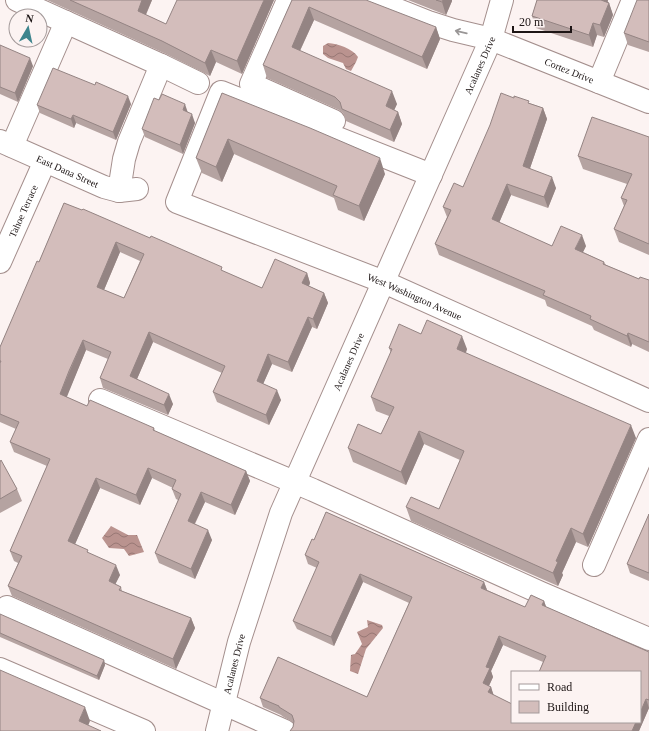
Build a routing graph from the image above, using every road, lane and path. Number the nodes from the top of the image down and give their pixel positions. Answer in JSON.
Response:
{"nodes":[{"id":1,"x":17,"y":0,"type":"edge"},
{"id":2,"x":288,"y":0,"type":"edge"},
{"id":3,"x":373,"y":0,"type":"edge"},
{"id":4,"x":502,"y":0,"type":"edge"},
{"id":5,"x":633,"y":0,"type":"edge"},
{"id":6,"x":66,"y":22,"type":"junction"},
{"id":7,"x":491,"y":39,"type":"junction"},
{"id":8,"x":161,"y":65,"type":"junction"},
{"id":9,"x":599,"y":82,"type":"junction"},
{"id":10,"x":198,"y":83,"type":"dead end"},
{"id":11,"x":649,"y":102,"type":"edge"},
{"id":12,"x":6,"y":144,"type":"edge"},
{"id":13,"x":45,"y":160,"type":"junction"},
{"id":14,"x":433,"y":170,"type":"junction"},
{"id":15,"x":0,"y":262,"type":"edge"},
{"id":16,"x":384,"y":282,"type":"junction"},
{"id":17,"x":100,"y":400,"type":"dead end"},
{"id":18,"x":649,"y":401,"type":"edge"},
{"id":19,"x":649,"y":439,"type":"edge"},
{"id":20,"x":295,"y":482,"type":"junction"},
{"id":21,"x":594,"y":565,"type":"dead end"},
{"id":22,"x":7,"y":607,"type":"dead end"},
{"id":23,"x":649,"y":639,"type":"edge"},
{"id":24,"x":0,"y":669,"type":"edge"},
{"id":25,"x":224,"y":703,"type":"junction"},
{"id":26,"x":144,"y":731,"type":"edge"},
{"id":27,"x":217,"y":731,"type":"edge"},
{"id":28,"x":285,"y":731,"type":"edge"}],
"edges":[{"from":1,"to":6,"type":"street"},
{"from":2,"to":14,"type":"street"},
{"from":7,"to":3,"type":"street","name":"Cortez Drive","one_way":true},
{"from":4,"to":7,"type":"street","name":"Acalanes Drive"},
{"from":5,"to":9,"type":"street"},
{"from":6,"to":8,"type":"street"},
{"from":6,"to":12,"type":"street"},
{"from":7,"to":9,"type":"street","name":"Cortez Drive"},
{"from":7,"to":14,"type":"street","name":"Acalanes Drive"},
{"from":8,"to":10,"type":"street"},
{"from":8,"to":13,"type":"street","name":"East Dana Street"},
{"from":9,"to":11,"type":"street","name":"Cortez Drive"},
{"from":12,"to":13,"type":"street","name":"East Dana Street"},
{"from":13,"to":15,"type":"street","name":"Tahoe Terrace"},
{"from":14,"to":16,"type":"street","name":"Acalanes Drive"},
{"from":14,"to":16,"type":"street","name":"West Washington Avenue"},
{"from":16,"to":18,"type":"street","name":"West Washington Avenue"},
{"from":16,"to":20,"type":"street","name":"Acalanes Drive"},
{"from":17,"to":20,"type":"street"},
{"from":19,"to":21,"type":"street"},
{"from":20,"to":23,"type":"street"},
{"from":20,"to":25,"type":"street","name":"Acalanes Drive"},
{"from":22,"to":25,"type":"street"},
{"from":24,"to":26,"type":"street"},
{"from":25,"to":27,"type":"street","name":"Acalanes Drive"},
{"from":25,"to":28,"type":"street"}]}
